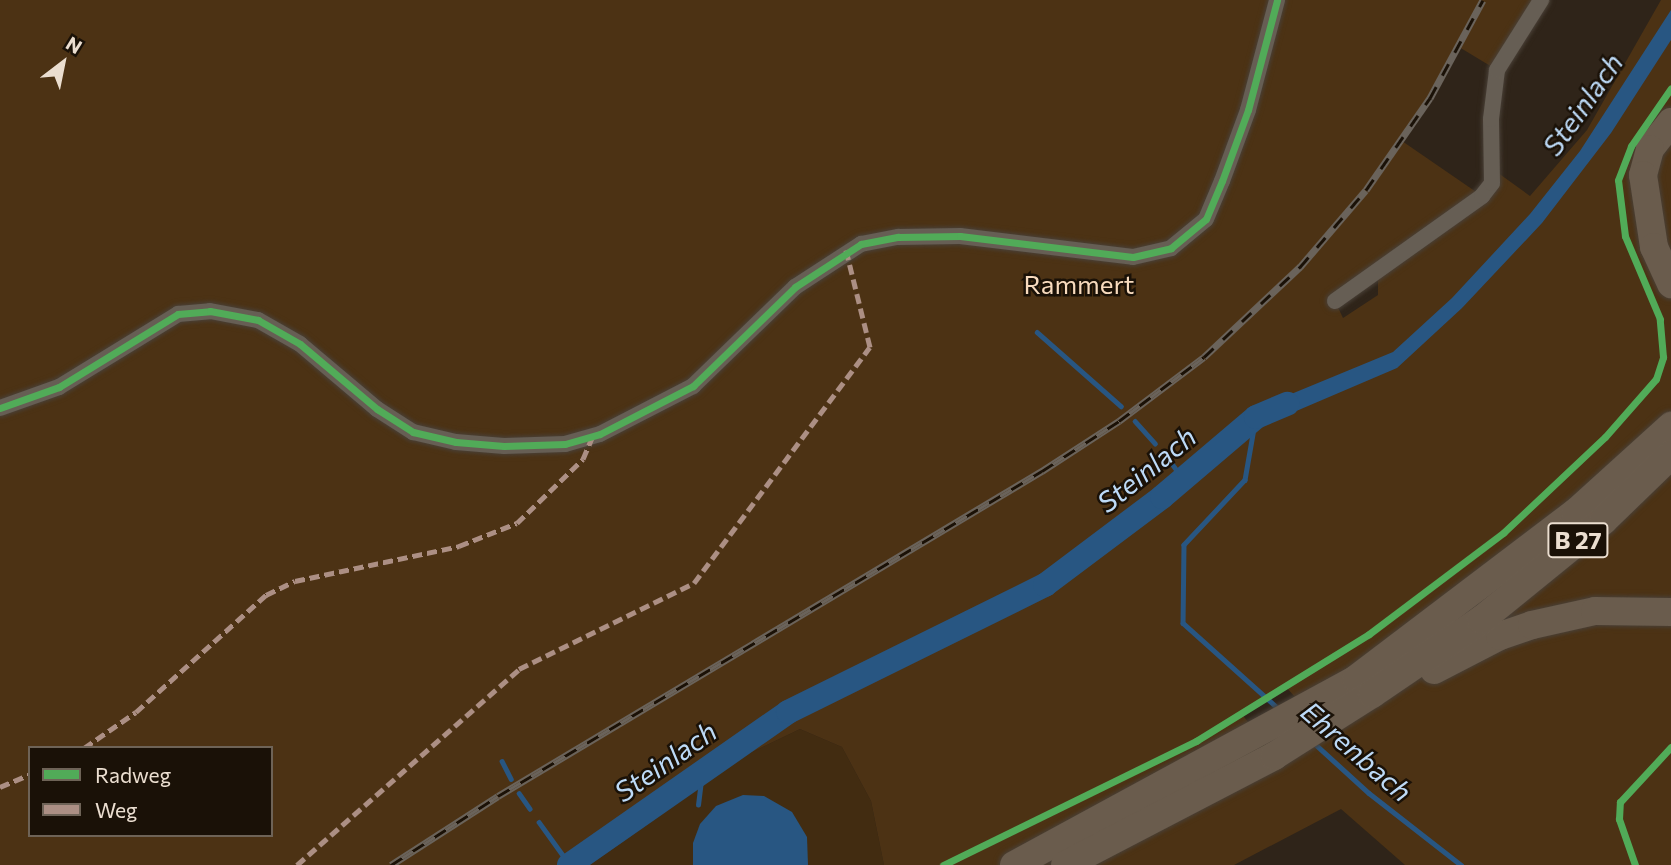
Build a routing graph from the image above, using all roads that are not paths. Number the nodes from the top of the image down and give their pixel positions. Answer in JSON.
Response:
{"nodes":[{"id":1,"x":1277,"y":0,"type":"edge"},
{"id":2,"x":1541,"y":0,"type":"edge"},
{"id":3,"x":1671,"y":122,"type":"edge"},
{"id":4,"x":1671,"y":136,"type":"edge"},
{"id":5,"x":1671,"y":243,"type":"edge"},
{"id":6,"x":1671,"y":284,"type":"edge"},
{"id":7,"x":1335,"y":301,"type":"dead end"},
{"id":8,"x":1671,"y":403,"type":"edge"},
{"id":9,"x":0,"y":408,"type":"edge"},
{"id":10,"x":1671,"y":426,"type":"edge"},
{"id":11,"x":1671,"y":455,"type":"edge"},
{"id":12,"x":1575,"y":513,"type":"junction"},
{"id":13,"x":1671,"y":612,"type":"edge"},
{"id":14,"x":1322,"y":717,"type":"junction"},
{"id":15,"x":1265,"y":746,"type":"junction"},
{"id":16,"x":1014,"y":865,"type":"edge"},
{"id":17,"x":1065,"y":865,"type":"edge"}],
"edges":[{"from":1,"to":9,"type":"street"},
{"from":2,"to":7,"type":"street"},
{"from":3,"to":6,"type":"highway"},
{"from":4,"to":5,"type":"highway"},
{"from":8,"to":12,"type":"highway"},
{"from":10,"to":12,"type":"highway","number":"B 27"},
{"from":11,"to":14,"type":"highway","number":"B 27"},
{"from":12,"to":14,"type":"highway","number":"B 27"},
{"from":13,"to":14,"type":"highway"},
{"from":14,"to":15,"type":"highway","number":"B 27"},
{"from":15,"to":16,"type":"highway","number":"B 27"},
{"from":15,"to":17,"type":"highway","number":"B 27"}]}
